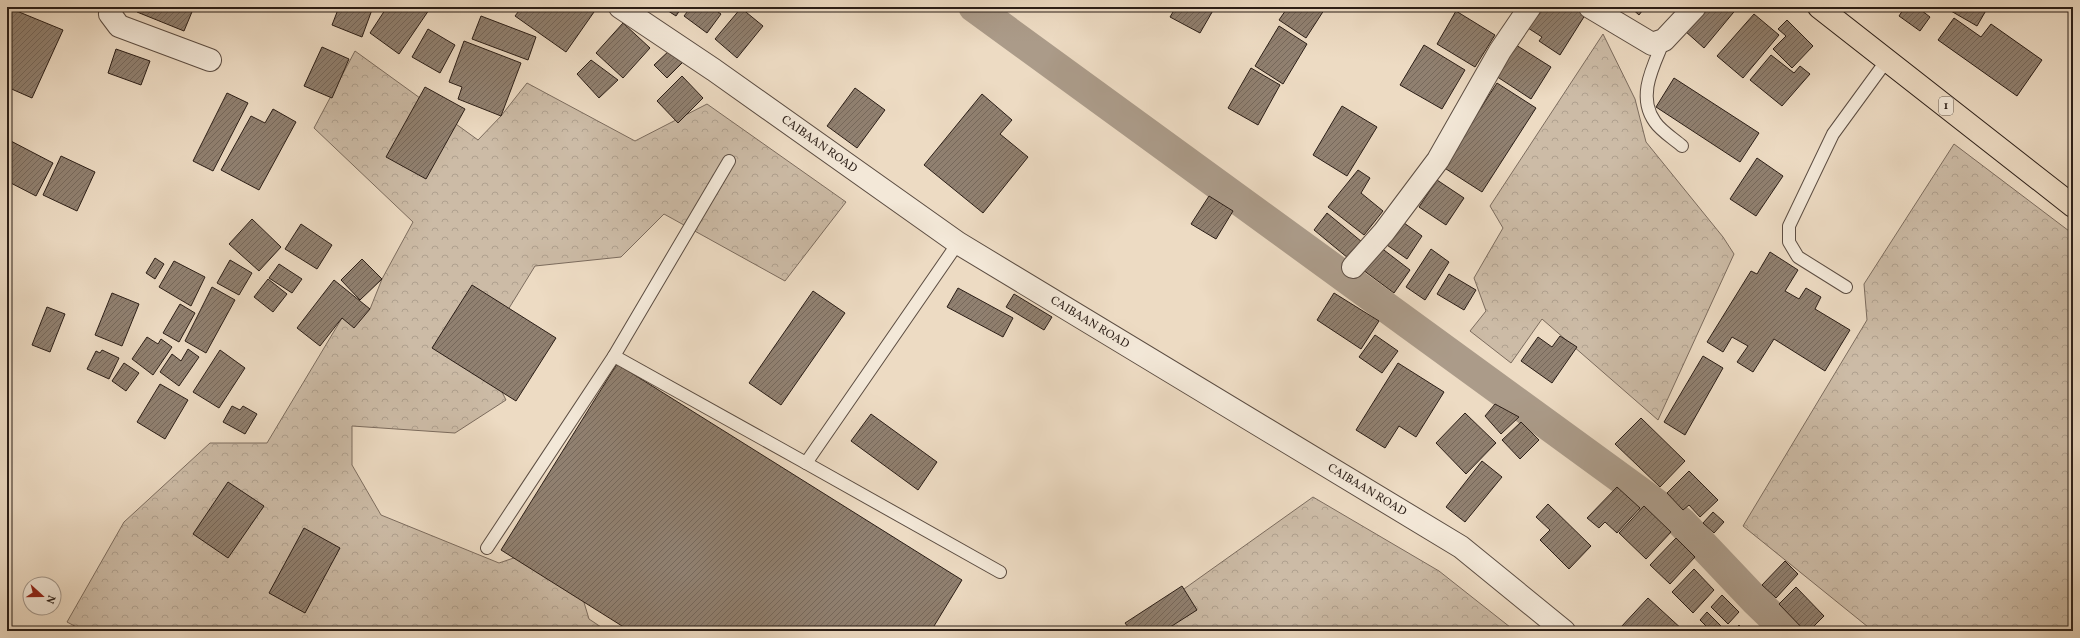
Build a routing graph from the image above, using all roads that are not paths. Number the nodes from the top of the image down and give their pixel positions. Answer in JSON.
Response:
{"nodes":[{"id":1,"x":113,"y":7,"type":"edge"},
{"id":2,"x":620,"y":7,"type":"edge"},
{"id":3,"x":1530,"y":7,"type":"edge"},
{"id":4,"x":1590,"y":7,"type":"edge"},
{"id":5,"x":1695,"y":7,"type":"edge"},
{"id":6,"x":1819,"y":7,"type":"edge"},
{"id":7,"x":1664,"y":40,"type":"junction"},
{"id":8,"x":210,"y":60,"type":"dead end"},
{"id":9,"x":1888,"y":60,"type":"junction"},
{"id":10,"x":1682,"y":146,"type":"dead end"},
{"id":11,"x":729,"y":161,"type":"dead end"},
{"id":12,"x":2073,"y":206,"type":"edge"},
{"id":13,"x":958,"y":243,"type":"junction"},
{"id":14,"x":1353,"y":267,"type":"dead end"},
{"id":15,"x":1846,"y":287,"type":"dead end"},
{"id":16,"x":614,"y":356,"type":"junction"},
{"id":17,"x":806,"y":462,"type":"junction"},
{"id":18,"x":487,"y":548,"type":"dead end"},
{"id":19,"x":1000,"y":572,"type":"dead end"},
{"id":20,"x":1564,"y":631,"type":"edge"}],
"edges":[{"from":1,"to":8,"type":"street"},
{"from":2,"to":13,"type":"street","name":"CAIBAAN ROAD"},
{"from":3,"to":14,"type":"street"},
{"from":4,"to":7,"type":"street"},
{"from":5,"to":7,"type":"street"},
{"from":6,"to":9,"type":"main road","number":"1"},
{"from":7,"to":10,"type":"lane"},
{"from":9,"to":12,"type":"main road","number":"1"},
{"from":9,"to":15,"type":"lane"},
{"from":11,"to":16,"type":"lane"},
{"from":13,"to":17,"type":"lane"},
{"from":13,"to":20,"type":"street","name":"CAIBAAN ROAD"},
{"from":16,"to":17,"type":"lane"},
{"from":16,"to":18,"type":"lane"},
{"from":17,"to":19,"type":"lane"}]}
